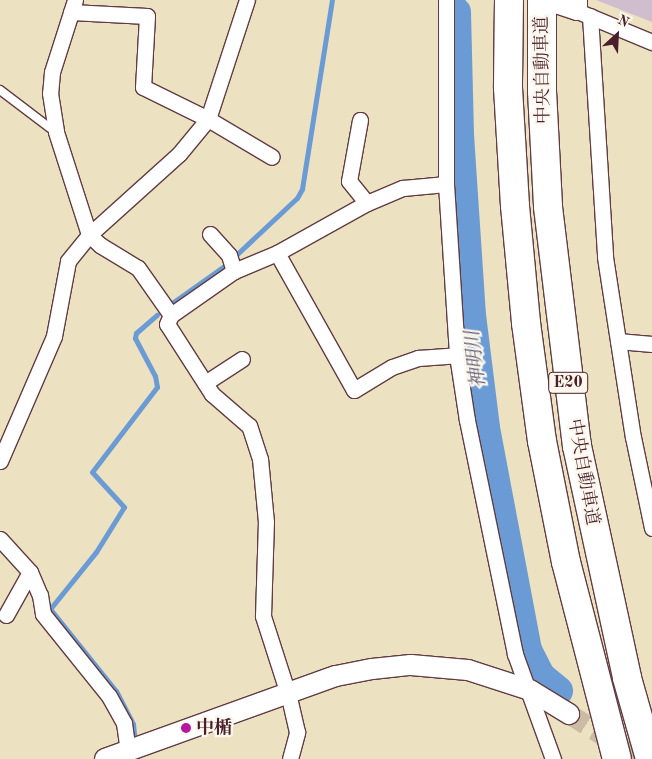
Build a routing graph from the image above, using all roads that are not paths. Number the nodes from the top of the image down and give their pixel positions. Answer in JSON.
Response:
{"nodes":[{"id":1,"x":247,"y":0,"type":"edge"},
{"id":2,"x":446,"y":0,"type":"edge"},
{"id":3,"x":509,"y":0,"type":"edge"},
{"id":4,"x":73,"y":6,"type":"edge"},
{"id":5,"x":569,"y":6,"type":"edge"},
{"id":6,"x":652,"y":42,"type":"edge"},
{"id":7,"x":0,"y":90,"type":"edge"},
{"id":8,"x":208,"y":119,"type":"junction"},
{"id":9,"x":360,"y":120,"type":"dead end"},
{"id":10,"x":56,"y":132,"type":"junction"},
{"id":11,"x":272,"y":158,"type":"dead end"},
{"id":12,"x":446,"y":184,"type":"junction"},
{"id":13,"x":367,"y":203,"type":"junction"},
{"id":14,"x":210,"y":234,"type":"dead end"},
{"id":15,"x":89,"y":235,"type":"junction"},
{"id":16,"x":277,"y":253,"type":"junction"},
{"id":17,"x":234,"y":271,"type":"junction"},
{"id":18,"x":170,"y":315,"type":"junction"},
{"id":19,"x":618,"y":341,"type":"junction"},
{"id":20,"x":652,"y":344,"type":"edge"},
{"id":21,"x":457,"y":355,"type":"junction"},
{"id":22,"x":242,"y":359,"type":"dead end"},
{"id":23,"x":205,"y":383,"type":"junction"},
{"id":24,"x":4,"y":434,"type":"edge"},
{"id":25,"x":0,"y":460,"type":"edge"},
{"id":26,"x":652,"y":528,"type":"edge"},
{"id":27,"x":2,"y":547,"type":"edge"},
{"id":28,"x":30,"y":572,"type":"junction"},
{"id":29,"x":6,"y":615,"type":"dead end"},
{"id":30,"x":530,"y":690,"type":"junction"},
{"id":31,"x":288,"y":694,"type":"junction"},
{"id":32,"x":570,"y":714,"type":"tunnel mouth"},
{"id":33,"x":128,"y":752,"type":"junction"},
{"id":34,"x":105,"y":759,"type":"edge"},
{"id":35,"x":290,"y":759,"type":"edge"},
{"id":36,"x":553,"y":759,"type":"edge"},
{"id":37,"x":616,"y":759,"type":"edge"},
{"id":38,"x":650,"y":759,"type":"edge"}],
"edges":[{"from":1,"to":8,"type":"street"},
{"from":2,"to":12,"type":"street"},
{"from":3,"to":37,"type":"highway","name":"中央自動車道","number":"E20"},
{"from":4,"to":8,"type":"street"},
{"from":4,"to":10,"type":"street"},
{"from":5,"to":6,"type":"street"},
{"from":5,"to":19,"type":"street"},
{"from":5,"to":38,"type":"highway","name":"中央自動車道","number":"E20"},
{"from":7,"to":10,"type":"lane"},
{"from":8,"to":11,"type":"street"},
{"from":8,"to":15,"type":"street"},
{"from":9,"to":13,"type":"street"},
{"from":10,"to":15,"type":"street"},
{"from":12,"to":13,"type":"street"},
{"from":12,"to":21,"type":"street"},
{"from":13,"to":16,"type":"street"},
{"from":14,"to":17,"type":"street"},
{"from":15,"to":18,"type":"street"},
{"from":15,"to":24,"type":"street"},
{"from":16,"to":17,"type":"street"},
{"from":16,"to":21,"type":"street"},
{"from":17,"to":18,"type":"street"},
{"from":18,"to":23,"type":"street"},
{"from":19,"to":20,"type":"street"},
{"from":19,"to":26,"type":"street"},
{"from":21,"to":30,"type":"street"},
{"from":22,"to":23,"type":"street"},
{"from":23,"to":31,"type":"street"},
{"from":24,"to":25,"type":"street"},
{"from":27,"to":28,"type":"street"},
{"from":28,"to":29,"type":"street"},
{"from":28,"to":33,"type":"street"},
{"from":30,"to":31,"type":"street"},
{"from":30,"to":32,"type":"street"},
{"from":30,"to":36,"type":"street"},
{"from":31,"to":33,"type":"street"},
{"from":31,"to":35,"type":"street"},
{"from":33,"to":34,"type":"street"}]}
